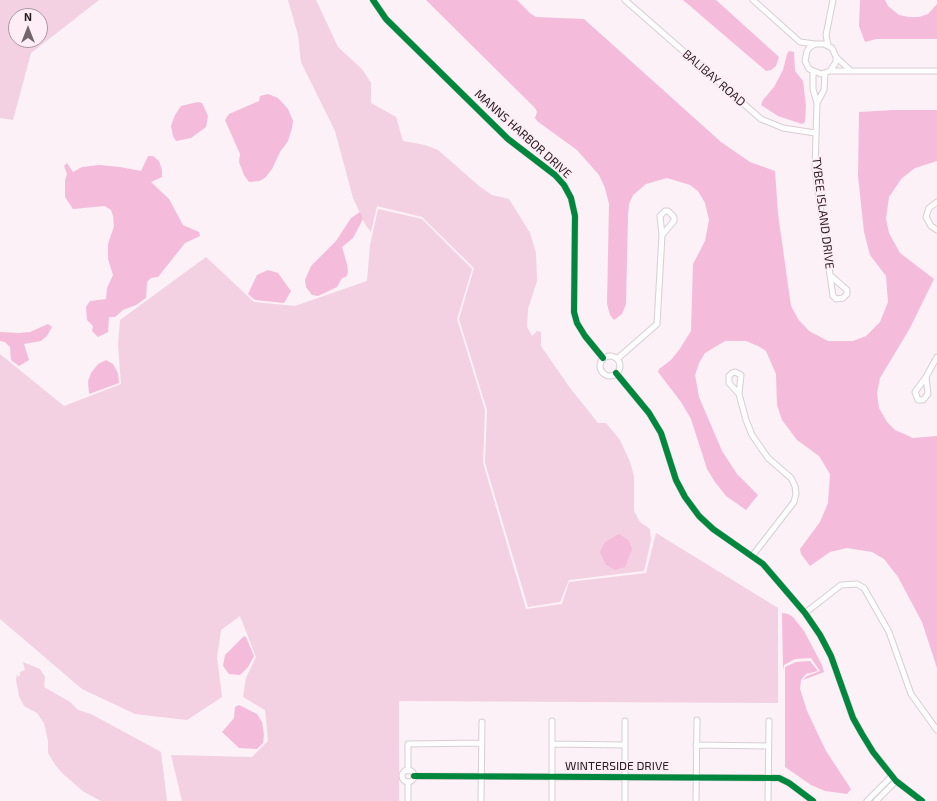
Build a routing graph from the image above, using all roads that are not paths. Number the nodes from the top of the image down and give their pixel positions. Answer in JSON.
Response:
{"nodes":[{"id":1,"x":373,"y":0,"type":"edge"},
{"id":2,"x":626,"y":0,"type":"edge"},
{"id":3,"x":753,"y":0,"type":"edge"},
{"id":4,"x":833,"y":0,"type":"edge"},
{"id":5,"x":826,"y":35,"type":"junction"},
{"id":6,"x":800,"y":42,"type":"junction"},
{"id":7,"x":817,"y":44,"type":"junction"},
{"id":8,"x":828,"y":45,"type":"junction"},
{"id":9,"x":805,"y":56,"type":"junction"},
{"id":10,"x":836,"y":57,"type":"junction"},
{"id":11,"x":851,"y":71,"type":"junction"},
{"id":12,"x":937,"y":71,"type":"edge"},
{"id":13,"x":812,"y":72,"type":"junction"},
{"id":14,"x":828,"y":72,"type":"junction"},
{"id":15,"x":814,"y":91,"type":"junction"},
{"id":16,"x":823,"y":92,"type":"junction"},
{"id":17,"x":817,"y":103,"type":"junction"},
{"id":18,"x":815,"y":133,"type":"junction"},
{"id":19,"x":937,"y":202,"type":"edge"},
{"id":20,"x":937,"y":230,"type":"edge"},
{"id":21,"x":662,"y":235,"type":"dead end"},
{"id":22,"x":831,"y":276,"type":"dead end"},
{"id":23,"x":937,"y":357,"type":"edge"},
{"id":24,"x":603,"y":358,"type":"junction"},
{"id":25,"x":617,"y":359,"type":"junction"},
{"id":26,"x":616,"y":373,"type":"junction"},
{"id":27,"x":926,"y":376,"type":"dead end"},
{"id":28,"x":739,"y":394,"type":"dead end"},
{"id":29,"x":753,"y":555,"type":"junction"},
{"id":30,"x":805,"y":613,"type":"junction"},
{"id":31,"x":697,"y":720,"type":"dead end"},
{"id":32,"x":552,"y":721,"type":"dead end"},
{"id":33,"x":625,"y":721,"type":"dead end"},
{"id":34,"x":769,"y":721,"type":"dead end"},
{"id":35,"x":482,"y":722,"type":"dead end"},
{"id":36,"x":937,"y":730,"type":"edge"},
{"id":37,"x":482,"y":743,"type":"junction"},
{"id":38,"x":552,"y":744,"type":"junction"},
{"id":39,"x":625,"y":745,"type":"junction"},
{"id":40,"x":696,"y":745,"type":"junction"},
{"id":41,"x":769,"y":746,"type":"junction"},
{"id":42,"x":408,"y":770,"type":"junction"},
{"id":43,"x":414,"y":776,"type":"junction"},
{"id":44,"x":481,"y":776,"type":"junction"},
{"id":45,"x":552,"y":776,"type":"junction"},
{"id":46,"x":892,"y":776,"type":"junction"},
{"id":47,"x":625,"y":777,"type":"junction"},
{"id":48,"x":696,"y":777,"type":"junction"},
{"id":49,"x":768,"y":778,"type":"junction"},
{"id":50,"x":896,"y":781,"type":"junction"},
{"id":51,"x":408,"y":782,"type":"junction"},
{"id":52,"x":408,"y":801,"type":"edge"},
{"id":53,"x":481,"y":801,"type":"edge"},
{"id":54,"x":552,"y":801,"type":"edge"},
{"id":55,"x":625,"y":801,"type":"edge"},
{"id":56,"x":696,"y":801,"type":"edge"},
{"id":57,"x":768,"y":801,"type":"edge"},
{"id":58,"x":813,"y":801,"type":"edge"},
{"id":59,"x":867,"y":801,"type":"edge"},
{"id":60,"x":876,"y":801,"type":"edge"},
{"id":61,"x":922,"y":801,"type":"edge"}],
"edges":[{"from":1,"to":24,"type":"street","name":"MANNS HARBOR DRIVE"},
{"from":2,"to":18,"type":"street","name":"BALIBAY ROAD"},
{"from":3,"to":6,"type":"street"},
{"from":4,"to":5,"type":"street"},
{"from":5,"to":7,"type":"street"},
{"from":5,"to":8,"type":"street"},
{"from":6,"to":7,"type":"street"},
{"from":6,"to":9,"type":"street"},
{"from":7,"to":8,"type":"street"},
{"from":7,"to":9,"type":"street"},
{"from":8,"to":10,"type":"street"},
{"from":9,"to":13,"type":"street"},
{"from":10,"to":11,"type":"street"},
{"from":10,"to":14,"type":"street"},
{"from":11,"to":12,"type":"street"},
{"from":11,"to":14,"type":"street"},
{"from":13,"to":14,"type":"street"},
{"from":13,"to":15,"type":"street","name":"TYBEE ISLAND DRIVE"},
{"from":14,"to":16,"type":"street","name":"TYBEE ISLAND DRIVE"},
{"from":15,"to":16,"type":"street"},
{"from":15,"to":17,"type":"street","name":"TYBEE ISLAND DRIVE"},
{"from":16,"to":17,"type":"street","name":"TYBEE ISLAND DRIVE"},
{"from":17,"to":18,"type":"street","name":"TYBEE ISLAND DRIVE"},
{"from":18,"to":22,"type":"street","name":"TYBEE ISLAND DRIVE"},
{"from":19,"to":20,"type":"street"},
{"from":21,"to":25,"type":"street"},
{"from":23,"to":27,"type":"street"},
{"from":24,"to":25,"type":"street"},
{"from":24,"to":26,"type":"street"},
{"from":25,"to":26,"type":"street"},
{"from":26,"to":29,"type":"street"},
{"from":28,"to":29,"type":"street"},
{"from":29,"to":30,"type":"street"},
{"from":30,"to":36,"type":"street"},
{"from":30,"to":46,"type":"street"},
{"from":31,"to":40,"type":"street"},
{"from":32,"to":38,"type":"street"},
{"from":33,"to":39,"type":"street"},
{"from":34,"to":41,"type":"street"},
{"from":35,"to":37,"type":"street"},
{"from":37,"to":42,"type":"street"},
{"from":37,"to":44,"type":"street"},
{"from":38,"to":39,"type":"street"},
{"from":38,"to":45,"type":"street"},
{"from":39,"to":47,"type":"street"},
{"from":40,"to":41,"type":"street"},
{"from":40,"to":48,"type":"street"},
{"from":41,"to":49,"type":"street"},
{"from":42,"to":43,"type":"street"},
{"from":42,"to":51,"type":"street"},
{"from":43,"to":44,"type":"street","name":"WINTERSIDE DRIVE"},
{"from":43,"to":51,"type":"street"},
{"from":44,"to":45,"type":"street","name":"WINTERSIDE DRIVE"},
{"from":44,"to":53,"type":"street"},
{"from":45,"to":47,"type":"street","name":"WINTERSIDE DRIVE"},
{"from":45,"to":54,"type":"street"},
{"from":46,"to":50,"type":"street"},
{"from":46,"to":59,"type":"street"},
{"from":47,"to":48,"type":"street","name":"WINTERSIDE DRIVE"},
{"from":47,"to":55,"type":"street"},
{"from":48,"to":49,"type":"street","name":"WINTERSIDE DRIVE"},
{"from":48,"to":56,"type":"street"},
{"from":49,"to":57,"type":"street"},
{"from":49,"to":58,"type":"street","name":"WINTERSIDE DRIVE"},
{"from":50,"to":60,"type":"street"},
{"from":50,"to":61,"type":"street"},
{"from":51,"to":52,"type":"street"}]}
